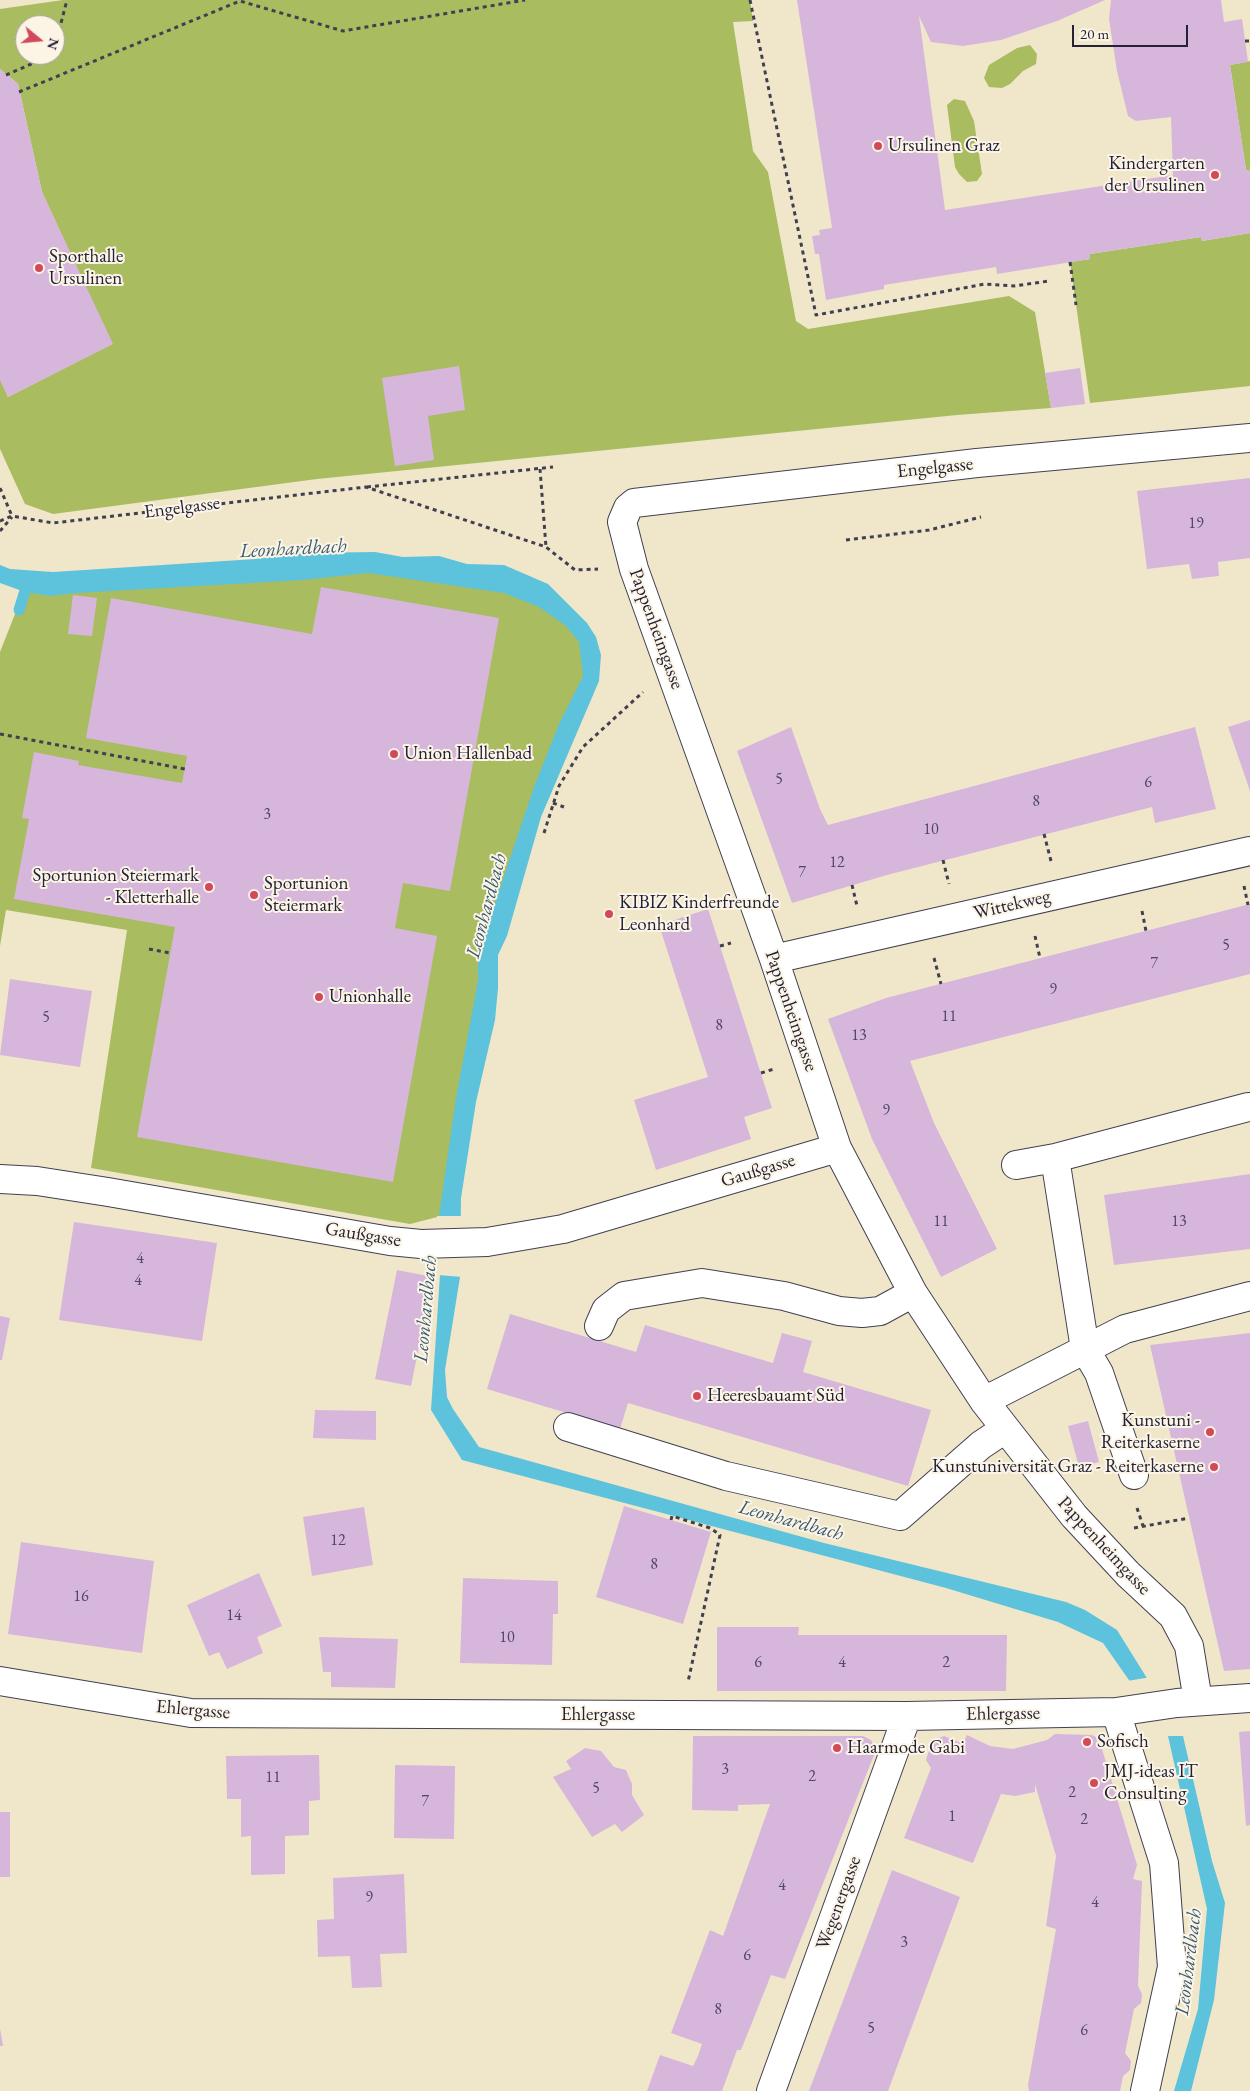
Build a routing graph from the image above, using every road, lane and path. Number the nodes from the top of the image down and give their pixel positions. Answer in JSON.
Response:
{"nodes":[{"id":1,"x":67,"y":0,"type":"edge"},
{"id":2,"x":525,"y":0,"type":"edge"},
{"id":3,"x":750,"y":0,"type":"edge"},
{"id":4,"x":63,"y":15,"type":"edge"},
{"id":5,"x":1250,"y":40,"type":"edge"},
{"id":6,"x":1245,"y":41,"type":"dead end"},
{"id":7,"x":28,"y":65,"type":"edge"},
{"id":8,"x":6,"y":74,"type":"dead end"},
{"id":9,"x":19,"y":92,"type":"dead end"},
{"id":10,"x":1070,"y":262,"type":"dead end"},
{"id":11,"x":1049,"y":281,"type":"dead end"},
{"id":12,"x":1076,"y":305,"type":"dead end"},
{"id":13,"x":1250,"y":438,"type":"edge"},
{"id":14,"x":553,"y":467,"type":"dead end"},
{"id":15,"x":540,"y":469,"type":"junction"},
{"id":16,"x":366,"y":487,"type":"junction"},
{"id":17,"x":0,"y":488,"type":"edge"},
{"id":18,"x":625,"y":513,"type":"joint"},
{"id":19,"x":12,"y":516,"type":"junction"},
{"id":20,"x":981,"y":517,"type":"dead end"},
{"id":21,"x":0,"y":521,"type":"edge"},
{"id":22,"x":0,"y":531,"type":"edge"},
{"id":23,"x":846,"y":540,"type":"dead end"},
{"id":24,"x":546,"y":547,"type":"junction"},
{"id":25,"x":575,"y":570,"type":"dead end"},
{"id":26,"x":645,"y":690,"type":"dead end"},
{"id":27,"x":0,"y":734,"type":"edge"},
{"id":28,"x":185,"y":769,"type":"dead end"},
{"id":29,"x":553,"y":803,"type":"junction"},
{"id":30,"x":564,"y":807,"type":"dead end"},
{"id":31,"x":544,"y":832,"type":"dead end"},
{"id":32,"x":1044,"y":834,"type":"dead end"},
{"id":33,"x":1250,"y":851,"type":"edge"},
{"id":34,"x":943,"y":860,"type":"dead end"},
{"id":35,"x":1052,"y":864,"type":"dead end"},
{"id":36,"x":852,"y":886,"type":"dead end"},
{"id":37,"x":950,"y":890,"type":"dead end"},
{"id":38,"x":859,"y":911,"type":"dead end"},
{"id":39,"x":1034,"y":932,"type":"dead end"},
{"id":40,"x":736,"y":941,"type":"dead end"},
{"id":41,"x":720,"y":946,"type":"dead end"},
{"id":42,"x":149,"y":949,"type":"dead end"},
{"id":43,"x":170,"y":953,"type":"dead end"},
{"id":44,"x":934,"y":957,"type":"dead end"},
{"id":45,"x":1040,"y":958,"type":"dead end"},
{"id":46,"x":774,"y":959,"type":"junction"},
{"id":47,"x":941,"y":984,"type":"dead end"},
{"id":48,"x":777,"y":1068,"type":"dead end"},
{"id":49,"x":761,"y":1073,"type":"dead end"},
{"id":50,"x":1248,"y":1107,"type":"dead end"},
{"id":51,"x":837,"y":1148,"type":"junction"},
{"id":52,"x":1055,"y":1158,"type":"junction"},
{"id":53,"x":1016,"y":1165,"type":"dead end"},
{"id":54,"x":0,"y":1178,"type":"edge"},
{"id":55,"x":912,"y":1292,"type":"junction"},
{"id":56,"x":1250,"y":1296,"type":"edge"},
{"id":57,"x":599,"y":1326,"type":"dead end"},
{"id":58,"x":1086,"y":1349,"type":"junction"},
{"id":59,"x":984,"y":1401,"type":"junction"},
{"id":60,"x":568,"y":1426,"type":"dead end"},
{"id":61,"x":1005,"y":1429,"type":"junction"},
{"id":62,"x":1134,"y":1475,"type":"dead end"},
{"id":63,"x":1189,"y":1518,"type":"dead end"},
{"id":64,"x":670,"y":1520,"type":"dead end"},
{"id":65,"x":1124,"y":1531,"type":"dead end"},
{"id":66,"x":0,"y":1681,"type":"edge"},
{"id":67,"x":686,"y":1689,"type":"dead end"},
{"id":68,"x":1250,"y":1698,"type":"edge"},
{"id":69,"x":1187,"y":1702,"type":"junction"},
{"id":70,"x":1125,"y":1711,"type":"junction"},
{"id":71,"x":907,"y":1716,"type":"junction"},
{"id":72,"x":771,"y":2091,"type":"edge"},
{"id":73,"x":1145,"y":2091,"type":"edge"}],
"edges":[{"from":1,"to":4,"type":"path"},
{"from":2,"to":9,"type":"path"},
{"from":3,"to":11,"type":"path"},
{"from":5,"to":6,"type":"path"},
{"from":7,"to":8,"type":"path"},
{"from":10,"to":12,"type":"path"},
{"from":13,"to":18,"type":"street","name":"Engelgasse"},
{"from":14,"to":15,"type":"path","name":"Engelgasse"},
{"from":15,"to":16,"type":"path","name":"Engelgasse"},
{"from":15,"to":24,"type":"path"},
{"from":16,"to":19,"type":"path","name":"Engelgasse"},
{"from":16,"to":24,"type":"path","name":"Engelgasse"},
{"from":17,"to":19,"type":"path"},
{"from":18,"to":46,"type":"street","name":"Pappenheimgasse"},
{"from":19,"to":21,"type":"path"},
{"from":19,"to":22,"type":"path"},
{"from":20,"to":23,"type":"path"},
{"from":24,"to":25,"type":"path","name":"Engelgasse"},
{"from":26,"to":29,"type":"path"},
{"from":27,"to":28,"type":"path"},
{"from":29,"to":30,"type":"path"},
{"from":29,"to":31,"type":"path"},
{"from":32,"to":35,"type":"path"},
{"from":33,"to":46,"type":"street","name":"Wittekweg"},
{"from":34,"to":37,"type":"path"},
{"from":36,"to":38,"type":"path"},
{"from":39,"to":45,"type":"path"},
{"from":40,"to":41,"type":"path"},
{"from":42,"to":43,"type":"path"},
{"from":44,"to":47,"type":"path"},
{"from":46,"to":51,"type":"street","name":"Pappenheimgasse"},
{"from":48,"to":49,"type":"path"},
{"from":50,"to":52,"type":"street"},
{"from":51,"to":54,"type":"street","name":"Gaußgasse"},
{"from":51,"to":55,"type":"street","name":"Pappenheimgasse"},
{"from":52,"to":53,"type":"street"},
{"from":52,"to":58,"type":"street"},
{"from":55,"to":57,"type":"street"},
{"from":55,"to":59,"type":"street","name":"Pappenheimgasse"},
{"from":56,"to":58,"type":"street"},
{"from":58,"to":59,"type":"street"},
{"from":58,"to":62,"type":"street"},
{"from":59,"to":61,"type":"street","name":"Pappenheimgasse"},
{"from":60,"to":61,"type":"street"},
{"from":61,"to":69,"type":"street","name":"Pappenheimgasse"},
{"from":63,"to":65,"type":"path"},
{"from":64,"to":67,"type":"path"},
{"from":66,"to":71,"type":"street","name":"Ehlergasse"},
{"from":68,"to":69,"type":"street","name":"Ehlergasse"},
{"from":69,"to":70,"type":"street","name":"Ehlergasse"},
{"from":70,"to":71,"type":"street","name":"Ehlergasse"},
{"from":70,"to":73,"type":"street"},
{"from":71,"to":72,"type":"street","name":"Wegenergasse"}]}
